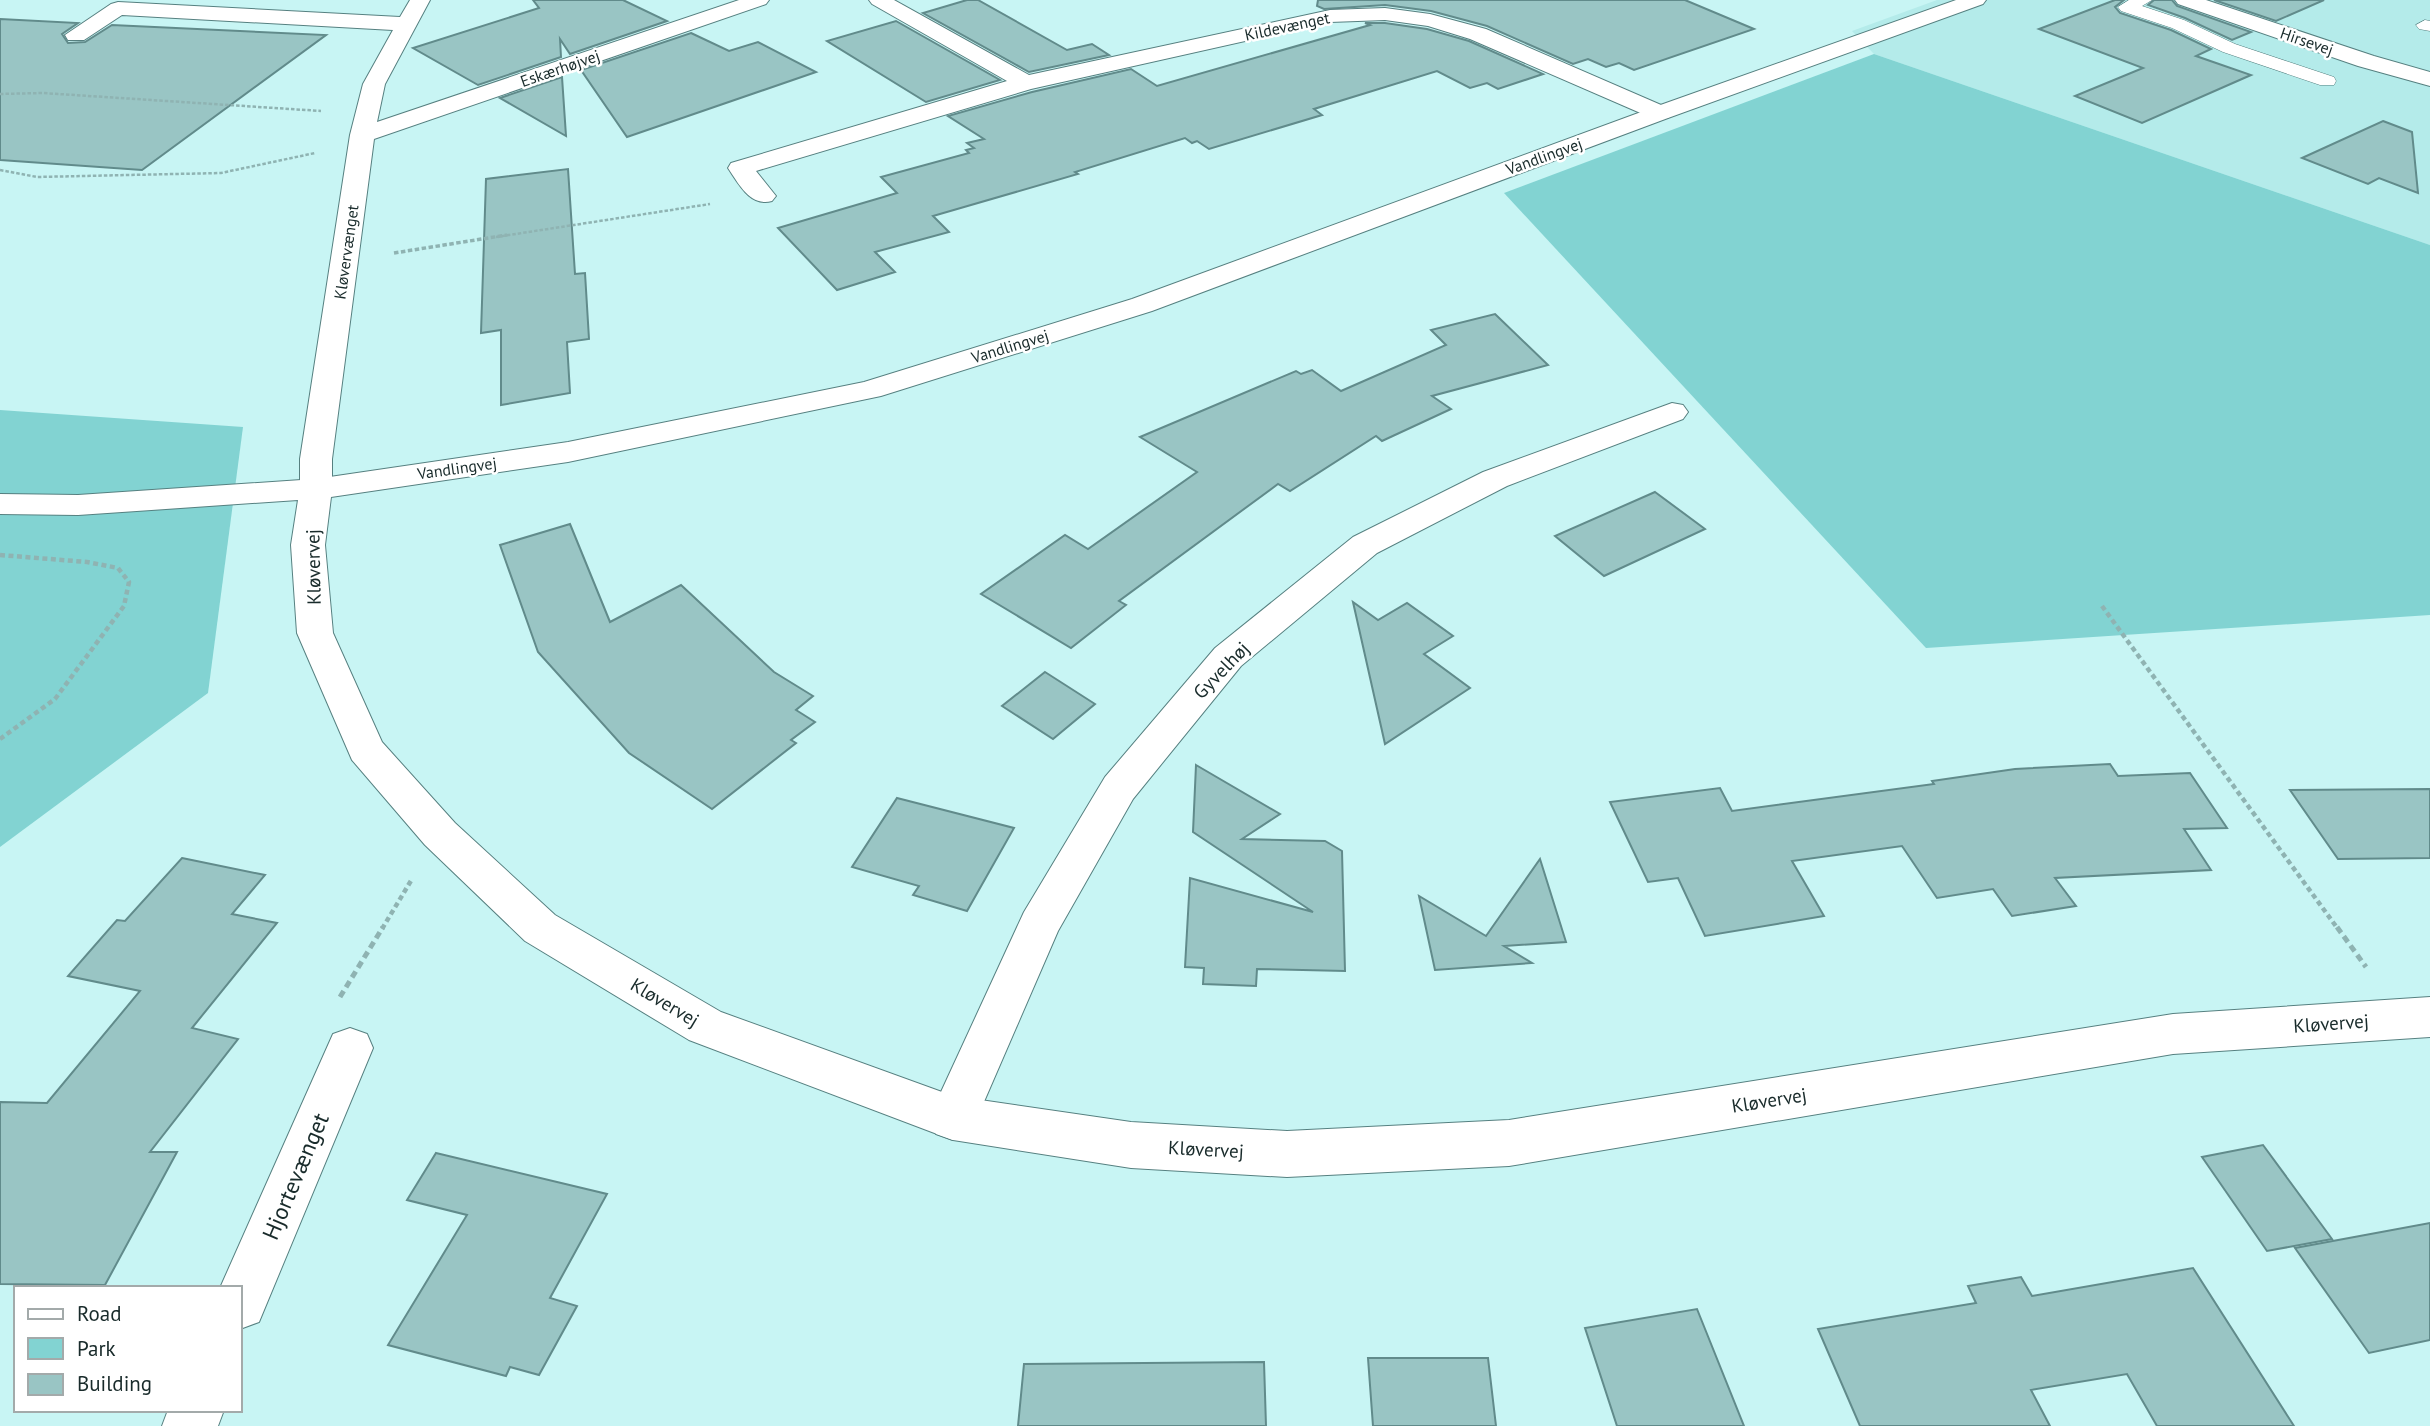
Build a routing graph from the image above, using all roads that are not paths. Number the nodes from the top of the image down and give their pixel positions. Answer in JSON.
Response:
{"nodes":[{"id":1,"x":421,"y":0,"type":"edge"},
{"id":2,"x":759,"y":0,"type":"edge"},
{"id":3,"x":879,"y":0,"type":"edge"},
{"id":4,"x":1976,"y":0,"type":"edge"},
{"id":5,"x":2143,"y":0,"type":"edge"},
{"id":6,"x":2185,"y":0,"type":"edge"},
{"id":7,"x":406,"y":24,"type":"junction"},
{"id":8,"x":76,"y":35,"type":"dead end"},
{"id":9,"x":2430,"y":79,"type":"edge"},
{"id":10,"x":2328,"y":81,"type":"dead end"},
{"id":11,"x":1026,"y":83,"type":"junction"},
{"id":12,"x":1660,"y":113,"type":"junction"},
{"id":13,"x":363,"y":130,"type":"junction"},
{"id":14,"x":763,"y":196,"type":"road end"},
{"id":15,"x":1672,"y":412,"type":"dead end"},
{"id":16,"x":316,"y":489,"type":"junction"},
{"id":17,"x":0,"y":504,"type":"edge"},
{"id":18,"x":2416,"y":1018,"type":"edge"},
{"id":19,"x":350,"y":1048,"type":"road end"},
{"id":20,"x":953,"y":1118,"type":"junction"},
{"id":21,"x":242,"y":1298,"type":"edge"}],
"edges":[{"from":1,"to":7,"type":"street","name":"Kløvervænget"},
{"from":2,"to":13,"type":"street","name":"Eskærhøjvej"},
{"from":3,"to":11,"type":"street"},
{"from":4,"to":12,"type":"street","name":"Vandlingvej"},
{"from":5,"to":10,"type":"lane"},
{"from":6,"to":9,"type":"street","name":"Hirsevej"},
{"from":7,"to":8,"type":"street"},
{"from":7,"to":13,"type":"street","name":"Kløvervænget"},
{"from":11,"to":12,"type":"street","name":"Kildevænget"},
{"from":11,"to":14,"type":"street","name":"Kildevænget"},
{"from":12,"to":16,"type":"street","name":"Vandlingvej"},
{"from":13,"to":16,"type":"street","name":"Kløvervænget"},
{"from":15,"to":20,"type":"street","name":"Gyvelhøj"},
{"from":16,"to":17,"type":"street","name":"Vandlingvej"},
{"from":16,"to":20,"type":"street","name":"Kløvervej"},
{"from":18,"to":20,"type":"street","name":"Kløvervej"},
{"from":19,"to":21,"type":"street","name":"Hjortevænget"}]}
